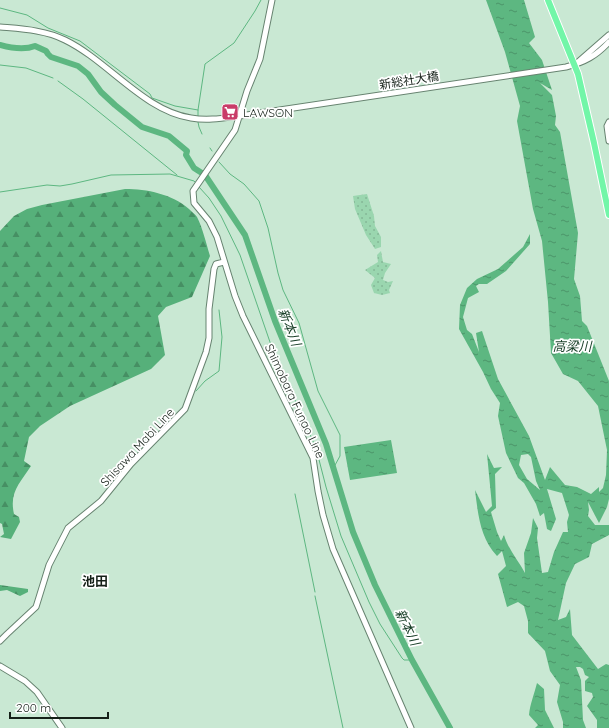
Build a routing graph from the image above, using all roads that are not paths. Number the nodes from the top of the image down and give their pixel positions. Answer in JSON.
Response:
{"nodes":[{"id":1,"x":272,"y":0,"type":"edge"},
{"id":2,"x":548,"y":0,"type":"edge"},
{"id":3,"x":0,"y":27,"type":"edge"},
{"id":4,"x":609,"y":35,"type":"edge"},
{"id":5,"x":609,"y":42,"type":"edge"},
{"id":6,"x":584,"y":59,"type":"junction"},
{"id":7,"x":575,"y":65,"type":"junction"},
{"id":8,"x":240,"y":116,"type":"junction"},
{"id":9,"x":609,"y":122,"type":"edge"},
{"id":10,"x":609,"y":141,"type":"edge"},
{"id":11,"x":609,"y":215,"type":"edge"},
{"id":12,"x":224,"y":262,"type":"junction"},
{"id":13,"x":0,"y":641,"type":"edge"},
{"id":14,"x":0,"y":666,"type":"edge"},
{"id":15,"x":62,"y":728,"type":"edge"},
{"id":16,"x":412,"y":728,"type":"edge"}],
"edges":[{"from":1,"to":8,"type":"main road"},
{"from":2,"to":7,"type":"highway"},
{"from":3,"to":8,"type":"main road","name":"新総社大橋"},
{"from":4,"to":6,"type":"main road"},
{"from":5,"to":6,"type":"main road"},
{"from":6,"to":7,"type":"main road"},
{"from":7,"to":8,"type":"main road","name":"新総社大橋"},
{"from":7,"to":11,"type":"highway"},
{"from":8,"to":12,"type":"main road"},
{"from":9,"to":10,"type":"main road"},
{"from":12,"to":13,"type":"main road","name":"Shisawa Mabi Line"},
{"from":12,"to":16,"type":"main road","name":"Shimobara Funao Line"},
{"from":14,"to":15,"type":"main road"}]}
